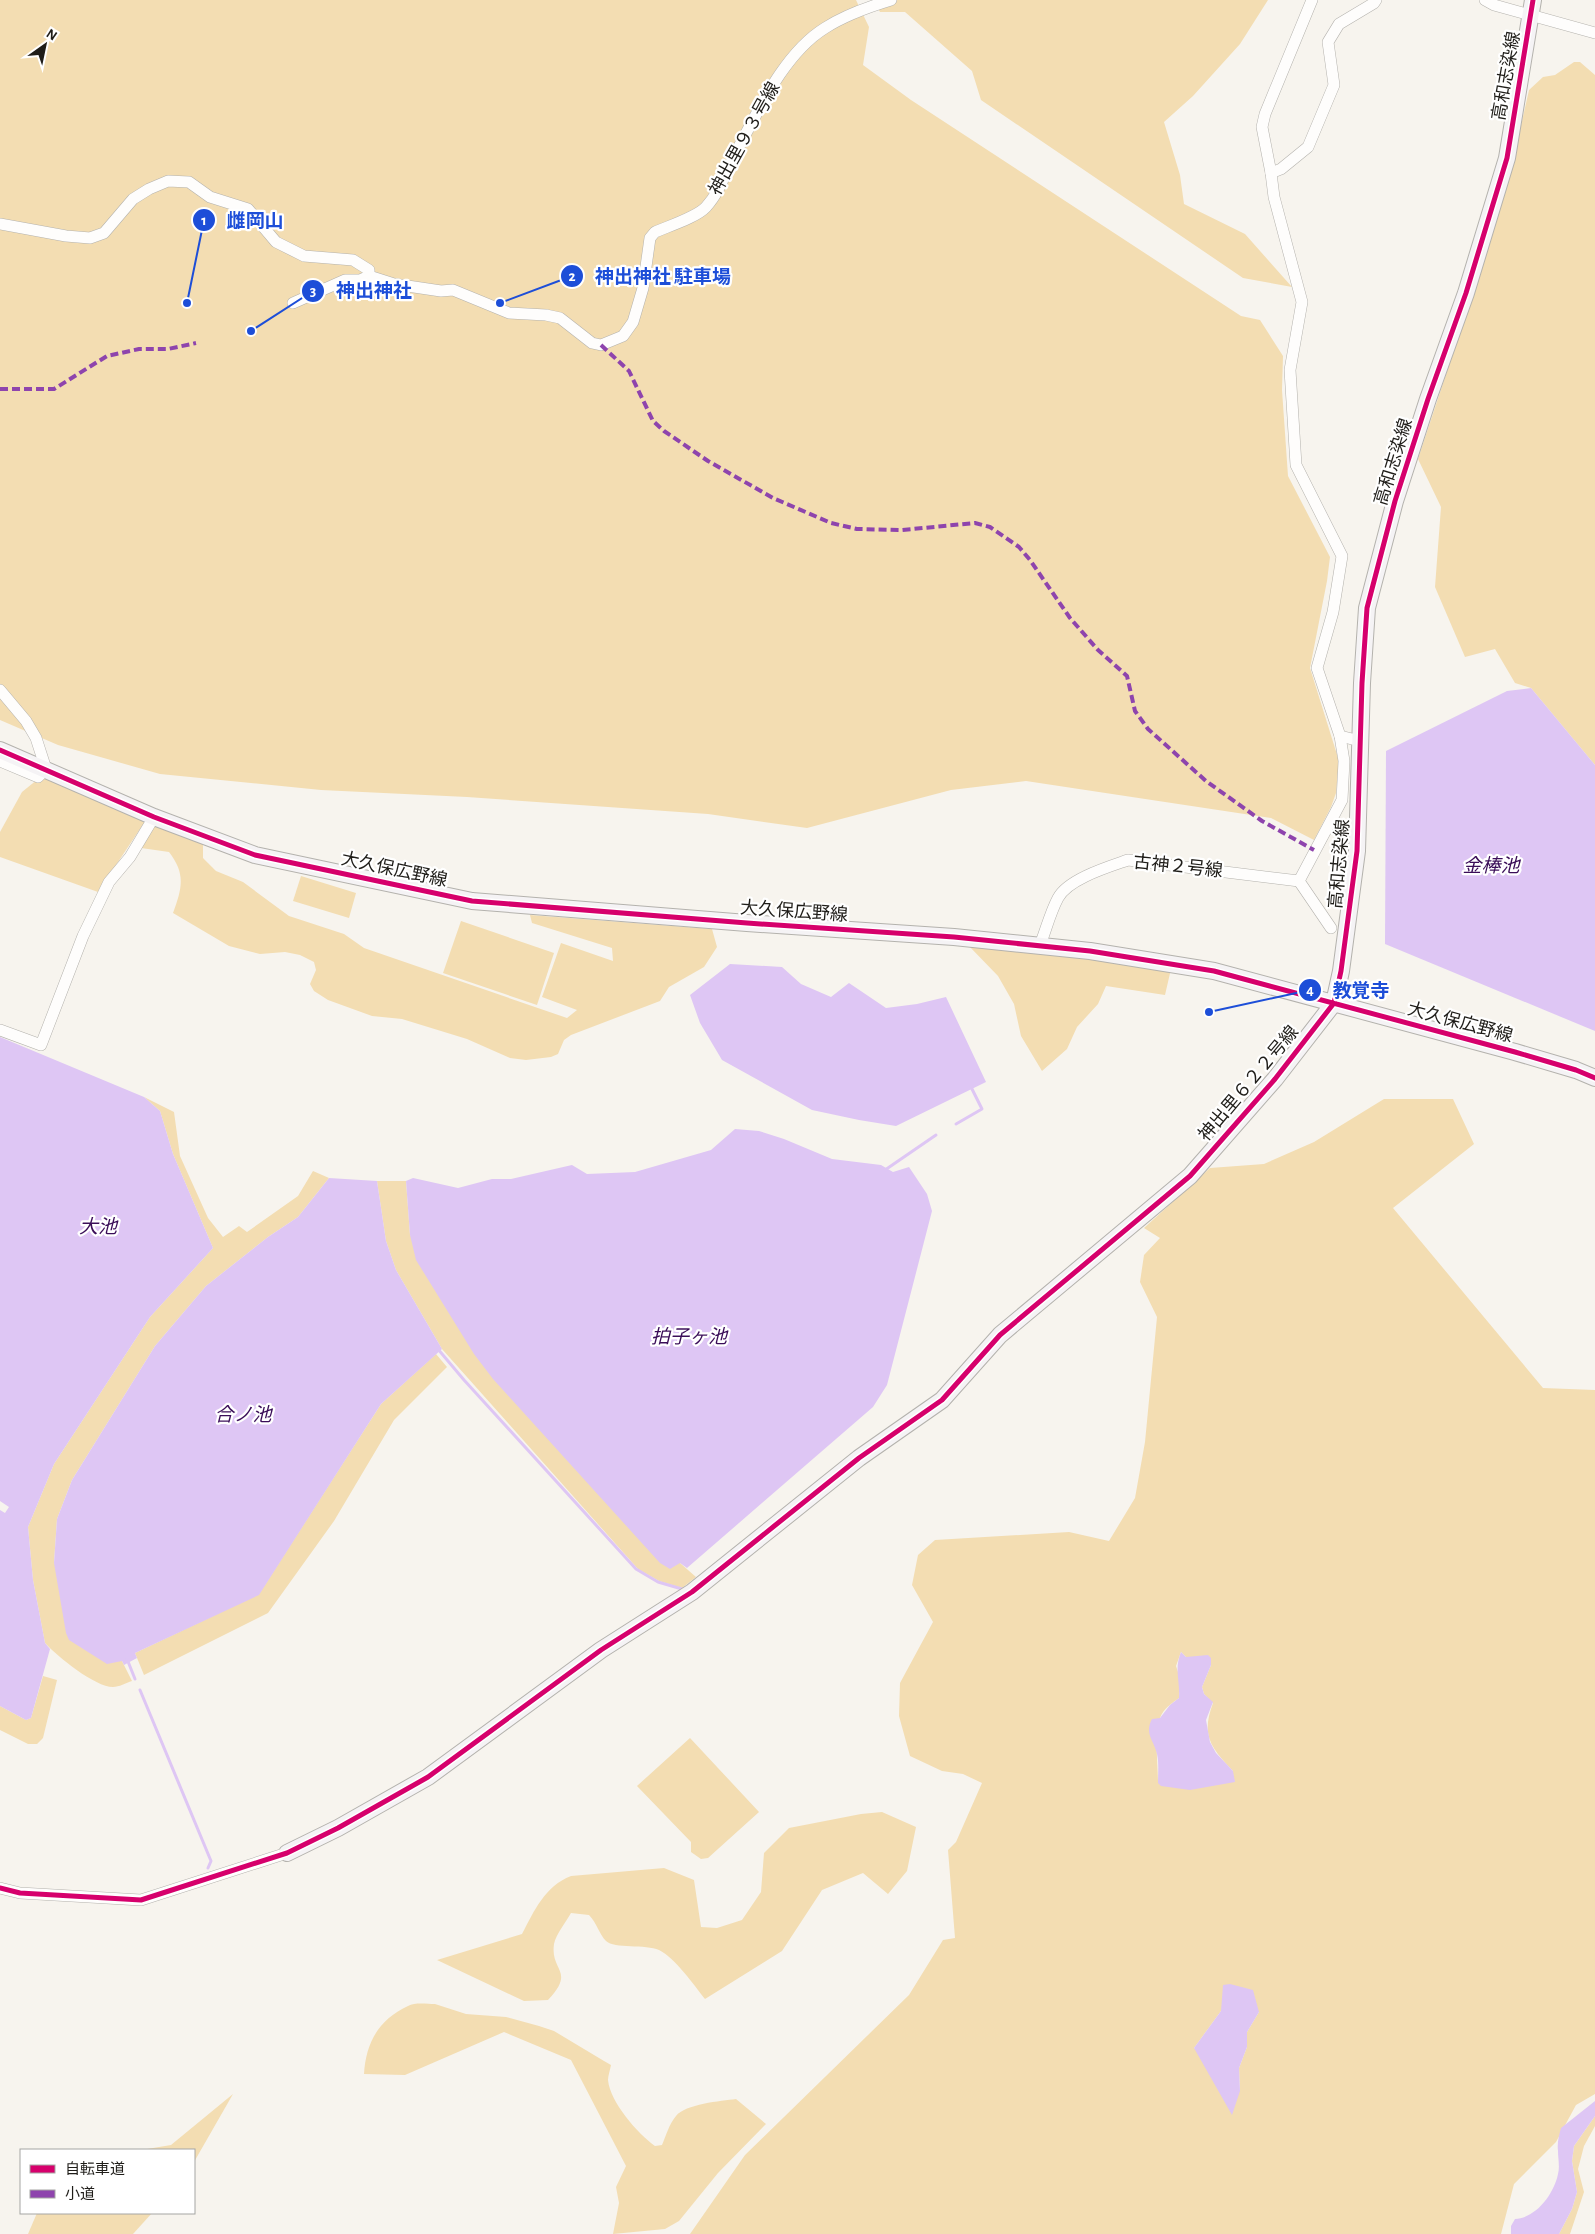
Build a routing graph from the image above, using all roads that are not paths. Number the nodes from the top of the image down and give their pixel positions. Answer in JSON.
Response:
{"nodes":[{"id":1,"x":891,"y":0,"type":"edge"},
{"id":2,"x":1312,"y":0,"type":"edge"},
{"id":3,"x":1376,"y":0,"type":"edge"},
{"id":4,"x":1485,"y":0,"type":"edge"},
{"id":5,"x":865,"y":4,"type":"edge"},
{"id":6,"x":1532,"y":8,"type":"edge"},
{"id":7,"x":1595,"y":33,"type":"edge"},
{"id":8,"x":1271,"y":173,"type":"junction"},
{"id":9,"x":0,"y":224,"type":"edge"},
{"id":10,"x":369,"y":276,"type":"junction"},
{"id":11,"x":293,"y":302,"type":"dead end"},
{"id":12,"x":0,"y":690,"type":"edge"},
{"id":13,"x":1340,"y":736,"type":"junction"},
{"id":14,"x":1360,"y":741,"type":"junction"},
{"id":15,"x":0,"y":750,"type":"edge"},
{"id":16,"x":0,"y":761,"type":"edge"},
{"id":17,"x":46,"y":769,"type":"junction"},
{"id":18,"x":154,"y":817,"type":"junction"},
{"id":19,"x":1299,"y":881,"type":"junction"},
{"id":20,"x":1331,"y":928,"type":"dead end"},
{"id":21,"x":1040,"y":946,"type":"junction"},
{"id":22,"x":1334,"y":1003,"type":"junction"},
{"id":23,"x":0,"y":1030,"type":"edge"},
{"id":24,"x":1595,"y":1078,"type":"edge"},
{"id":25,"x":287,"y":1853,"type":"joint"},
{"id":26,"x":0,"y":1888,"type":"edge"}],
"edges":[{"from":1,"to":5,"type":"street","name":"神出里９３号線"},
{"from":2,"to":8,"type":"street"},
{"from":3,"to":8,"type":"street"},
{"from":4,"to":6,"type":"street"},
{"from":5,"to":10,"type":"street","name":"神出里９３号線"},
{"from":6,"to":7,"type":"street"},
{"from":6,"to":14,"type":"street","name":"高和志染線"},
{"from":8,"to":13,"type":"street"},
{"from":9,"to":10,"type":"street"},
{"from":10,"to":11,"type":"street"},
{"from":12,"to":17,"type":"street"},
{"from":13,"to":14,"type":"street"},
{"from":13,"to":19,"type":"street"},
{"from":14,"to":22,"type":"street","name":"高和志染線"},
{"from":15,"to":17,"type":"street","name":"大久保広野線"},
{"from":16,"to":17,"type":"street"},
{"from":17,"to":18,"type":"street","name":"大久保広野線"},
{"from":18,"to":21,"type":"street","name":"大久保広野線"},
{"from":18,"to":23,"type":"street"},
{"from":19,"to":20,"type":"street"},
{"from":19,"to":21,"type":"street","name":"古神２号線"},
{"from":21,"to":22,"type":"street","name":"大久保広野線"},
{"from":22,"to":24,"type":"street","name":"大久保広野線"},
{"from":22,"to":25,"type":"street","name":"神出里６２２号線"},
{"from":25,"to":26,"type":"street"}]}
